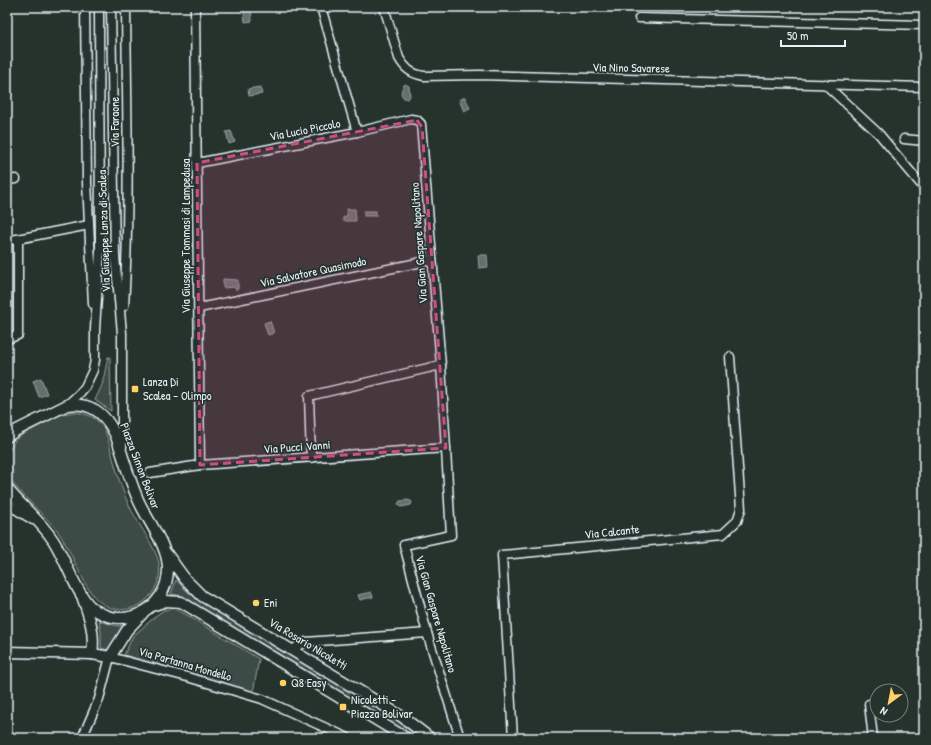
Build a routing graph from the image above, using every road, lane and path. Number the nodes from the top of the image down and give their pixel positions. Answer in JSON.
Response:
{"nodes":[{"id":1,"x":85,"y":7,"type":"edge"},
{"id":2,"x":99,"y":7,"type":"edge"},
{"id":3,"x":111,"y":7,"type":"edge"},
{"id":4,"x":126,"y":7,"type":"edge"},
{"id":5,"x":195,"y":7,"type":"edge"},
{"id":6,"x":321,"y":7,"type":"edge"},
{"id":7,"x":384,"y":7,"type":"edge"},
{"id":8,"x":639,"y":18,"type":"dead end"},
{"id":9,"x":924,"y":26,"type":"edge"},
{"id":10,"x":825,"y":84,"type":"junction"},
{"id":11,"x":924,"y":87,"type":"edge"},
{"id":12,"x":417,"y":120,"type":"joint"},
{"id":13,"x":357,"y":132,"type":"junction"},
{"id":14,"x":904,"y":139,"type":"dead end"},
{"id":15,"x":924,"y":141,"type":"edge"},
{"id":16,"x":197,"y":163,"type":"junction"},
{"id":17,"x":16,"y":179,"type":"dead end"},
{"id":18,"x":7,"y":180,"type":"edge"},
{"id":19,"x":924,"y":188,"type":"edge"},
{"id":20,"x":89,"y":226,"type":"junction"},
{"id":21,"x":18,"y":239,"type":"junction"},
{"id":22,"x":7,"y":241,"type":"edge"},
{"id":23,"x":432,"y":260,"type":"junction"},
{"id":24,"x":198,"y":308,"type":"junction"},
{"id":25,"x":95,"y":329,"type":"junction"},
{"id":26,"x":122,"y":333,"type":"junction"},
{"id":27,"x":7,"y":339,"type":"edge"},
{"id":28,"x":730,"y":357,"type":"dead end"},
{"id":29,"x":440,"y":365,"type":"junction"},
{"id":30,"x":67,"y":405,"type":"junction"},
{"id":31,"x":7,"y":436,"type":"edge"},
{"id":32,"x":446,"y":448,"type":"junction"},
{"id":33,"x":122,"y":454,"type":"junction"},
{"id":34,"x":311,"y":458,"type":"junction"},
{"id":35,"x":200,"y":465,"type":"junction"},
{"id":36,"x":150,"y":473,"type":"dead end"},
{"id":37,"x":7,"y":488,"type":"edge"},
{"id":38,"x":7,"y":504,"type":"edge"},
{"id":39,"x":46,"y":530,"type":"junction"},
{"id":40,"x":164,"y":548,"type":"junction"},
{"id":41,"x":82,"y":595,"type":"junction"},
{"id":42,"x":147,"y":610,"type":"junction"},
{"id":43,"x":427,"y":633,"type":"junction"},
{"id":44,"x":293,"y":650,"type":"junction"},
{"id":45,"x":7,"y":652,"type":"edge"},
{"id":46,"x":92,"y":654,"type":"junction"},
{"id":47,"x":110,"y":656,"type":"junction"},
{"id":48,"x":871,"y":723,"type":"edge"},
{"id":49,"x":82,"y":738,"type":"edge"},
{"id":50,"x":348,"y":738,"type":"edge"},
{"id":51,"x":406,"y":738,"type":"edge"},
{"id":52,"x":430,"y":738,"type":"edge"},
{"id":53,"x":460,"y":738,"type":"edge"},
{"id":54,"x":513,"y":738,"type":"edge"},
{"id":55,"x":873,"y":738,"type":"edge"}],
"edges":[{"from":1,"to":20,"type":"street","name":"Via Giuseppe Lanza di Scalea"},
{"from":2,"to":25,"type":"street","name":"Via Giuseppe Lanza di Scalea"},
{"from":3,"to":26,"type":"street","name":"Via Giuseppe Lanza di Scalea"},
{"from":4,"to":26,"type":"street","name":"Via Faraone"},
{"from":5,"to":16,"type":"street","name":"Via Giuseppe Tommasi di Lampedusa"},
{"from":6,"to":13,"type":"street"},
{"from":7,"to":10,"type":"street","name":"Via Nino Savarese"},
{"from":8,"to":9,"type":"street"},
{"from":10,"to":11,"type":"street","name":"Via Nino Savarese"},
{"from":10,"to":19,"type":"street"},
{"from":12,"to":13,"type":"street","name":"Via Lucio Piccolo"},
{"from":12,"to":23,"type":"street","name":"Via Gian Gaspare Napolitano"},
{"from":13,"to":16,"type":"street","name":"Via Lucio Piccolo"},
{"from":14,"to":15,"type":"street"},
{"from":16,"to":24,"type":"street","name":"Via Giuseppe Tommasi di Lampedusa"},
{"from":17,"to":18,"type":"street"},
{"from":20,"to":21,"type":"street"},
{"from":20,"to":25,"type":"street","name":"Via Giuseppe Lanza di Scalea"},
{"from":21,"to":22,"type":"street"},
{"from":21,"to":27,"type":"street"},
{"from":23,"to":24,"type":"street","name":"Via Salvatore Quasimodo"},
{"from":23,"to":29,"type":"street","name":"Via Gian Gaspare Napolitano"},
{"from":24,"to":35,"type":"street","name":"Via Giuseppe Tommasi di Lampedusa"},
{"from":25,"to":30,"type":"street","name":"Via Giuseppe Lanza di Scalea"},
{"from":26,"to":33,"type":"street","name":"Via Giuseppe Lanza di Scalea"},
{"from":28,"to":54,"type":"street","name":"Via Calcante"},
{"from":29,"to":32,"type":"street","name":"Via Gian Gaspare Napolitano"},
{"from":29,"to":34,"type":"street"},
{"from":30,"to":31,"type":"main road","name":"Piazza Simon Bolivar"},
{"from":30,"to":33,"type":"main road","name":"Piazza Simon Bolivar"},
{"from":32,"to":34,"type":"street","name":"Via Pucci Vanni"},
{"from":32,"to":43,"type":"street","name":"Via Gian Gaspare Napolitano"},
{"from":33,"to":40,"type":"main road","name":"Piazza Simon Bolivar"},
{"from":34,"to":35,"type":"street","name":"Via Pucci Vanni"},
{"from":35,"to":36,"type":"street","name":"Via Pucci Vanni"},
{"from":37,"to":39,"type":"main road"},
{"from":38,"to":39,"type":"street"},
{"from":39,"to":41,"type":"main road"},
{"from":40,"to":42,"type":"main road","name":"Piazza Simon Bolivar"},
{"from":40,"to":44,"type":"main road","name":"Via Rosario Nicoletti"},
{"from":41,"to":42,"type":"main road"},
{"from":41,"to":46,"type":"main road"},
{"from":42,"to":47,"type":"main road","name":"Piazza Simon Bolivar"},
{"from":42,"to":51,"type":"main road"},
{"from":43,"to":44,"type":"street"},
{"from":43,"to":53,"type":"street","name":"Via Gian Gaspare Napolitano"},
{"from":44,"to":52,"type":"main road","name":"Via Rosario Nicoletti"},
{"from":45,"to":46,"type":"main road","name":"Via Partanna Mondello"},
{"from":46,"to":47,"type":"main road","name":"Via Partanna Mondello"},
{"from":47,"to":49,"type":"street"},
{"from":47,"to":50,"type":"street","name":"Via Partanna Mondello"},
{"from":48,"to":55,"type":"street"}]}
